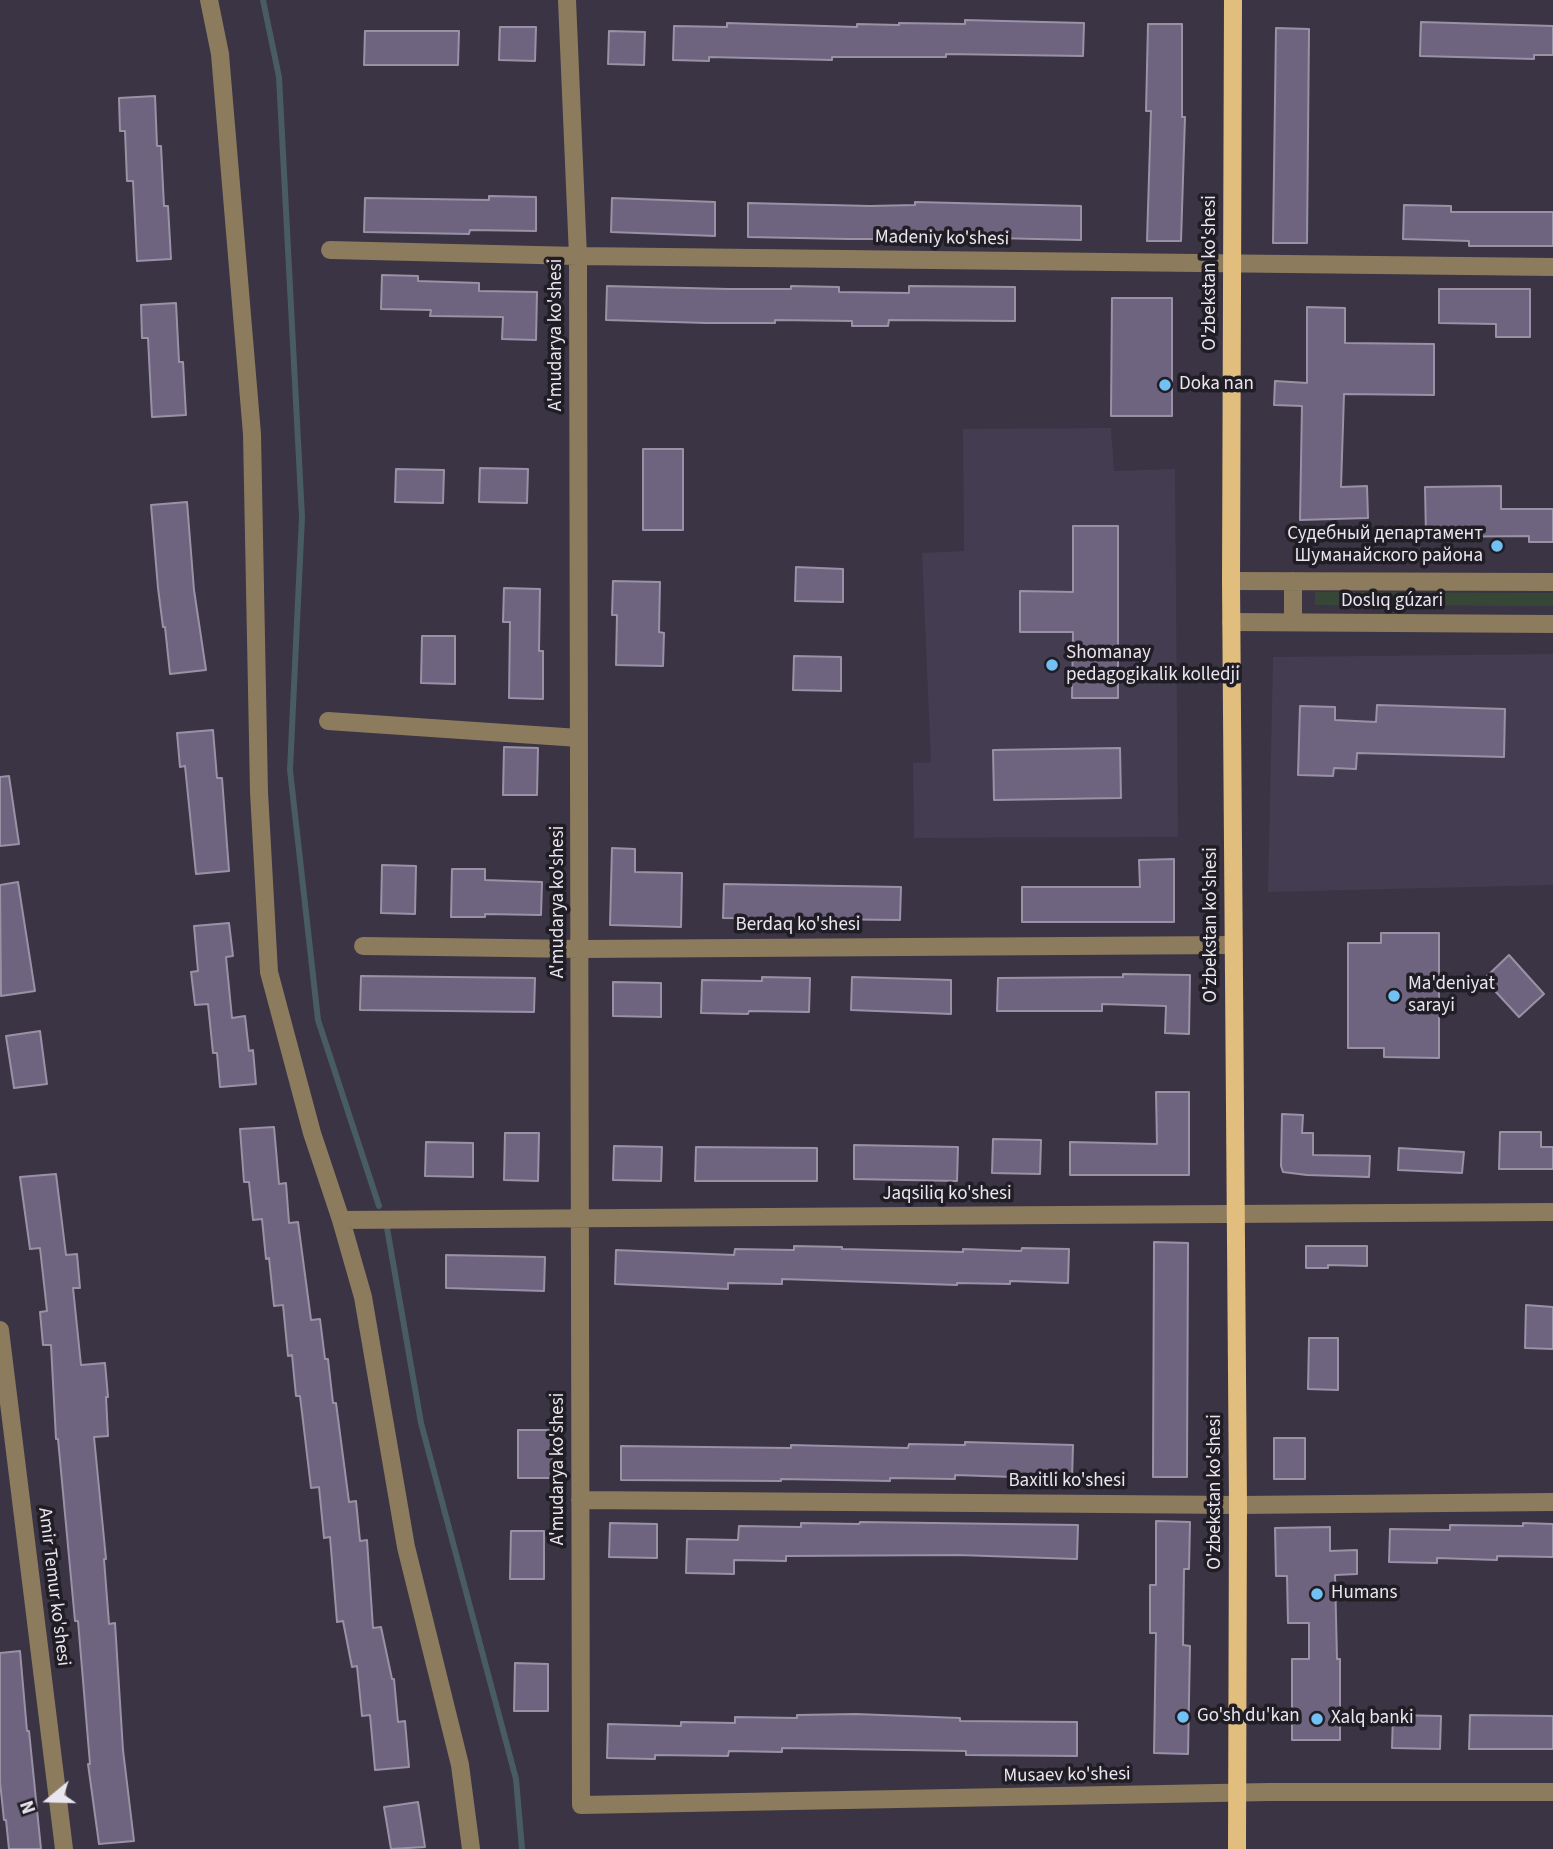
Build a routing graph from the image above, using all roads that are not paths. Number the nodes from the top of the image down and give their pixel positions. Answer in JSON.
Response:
{"nodes":[{"id":1,"x":209,"y":0,"type":"edge"},
{"id":2,"x":567,"y":0,"type":"edge"},
{"id":3,"x":1233,"y":0,"type":"edge"},
{"id":4,"x":330,"y":250,"type":"dead end"},
{"id":5,"x":578,"y":256,"type":"junction"},
{"id":6,"x":1232,"y":262,"type":"junction"},
{"id":7,"x":1553,"y":267,"type":"edge"},
{"id":8,"x":1231,"y":581,"type":"junction"},
{"id":9,"x":1293,"y":581,"type":"junction"},
{"id":10,"x":1553,"y":582,"type":"edge"},
{"id":11,"x":1231,"y":622,"type":"junction"},
{"id":12,"x":1293,"y":622,"type":"junction"},
{"id":13,"x":1553,"y":624,"type":"edge"},
{"id":14,"x":328,"y":721,"type":"dead end"},
{"id":15,"x":579,"y":738,"type":"junction"},
{"id":16,"x":1233,"y":945,"type":"junction"},
{"id":17,"x":363,"y":946,"type":"dead end"},
{"id":18,"x":580,"y":949,"type":"junction"},
{"id":19,"x":1553,"y":1212,"type":"edge"},
{"id":20,"x":1235,"y":1215,"type":"junction"},
{"id":21,"x":580,"y":1216,"type":"junction"},
{"id":22,"x":341,"y":1220,"type":"junction"},
{"id":23,"x":0,"y":1330,"type":"edge"},
{"id":24,"x":580,"y":1500,"type":"junction"},
{"id":25,"x":1553,"y":1502,"type":"edge"},
{"id":26,"x":1238,"y":1505,"type":"junction"},
{"id":27,"x":1553,"y":1793,"type":"edge"},
{"id":28,"x":1236,"y":1794,"type":"junction"},
{"id":29,"x":581,"y":1805,"type":"joint"},
{"id":30,"x":64,"y":1849,"type":"edge"},
{"id":31,"x":471,"y":1849,"type":"edge"},
{"id":32,"x":1237,"y":1849,"type":"edge"}],
"edges":[{"from":1,"to":22,"type":"street"},
{"from":2,"to":5,"type":"street","name":"A'mudarya ko'shesi"},
{"from":3,"to":6,"type":"main road","name":"O'zbekstan ko'shesi"},
{"from":4,"to":5,"type":"street","name":"Madeniy ko'shesi"},
{"from":5,"to":6,"type":"street","name":"Madeniy ko'shesi"},
{"from":5,"to":15,"type":"street","name":"A'mudarya ko'shesi"},
{"from":6,"to":7,"type":"street","name":"Madeniy ko'shesi"},
{"from":6,"to":8,"type":"main road","name":"O'zbekstan ko'shesi"},
{"from":8,"to":9,"type":"street","name":"Doslıq gúzari"},
{"from":8,"to":11,"type":"main road","name":"O'zbekstan ko'shesi"},
{"from":9,"to":10,"type":"street","name":"Doslıq gúzari"},
{"from":9,"to":12,"type":"street"},
{"from":11,"to":12,"type":"street","name":"Doslıq gúzari"},
{"from":11,"to":16,"type":"main road","name":"O'zbekstan ko'shesi"},
{"from":12,"to":13,"type":"street","name":"Doslıq gúzari"},
{"from":14,"to":15,"type":"street"},
{"from":15,"to":18,"type":"street","name":"A'mudarya ko'shesi"},
{"from":16,"to":18,"type":"street","name":"Berdaq ko'shesi"},
{"from":16,"to":20,"type":"main road","name":"O'zbekstan ko'shesi"},
{"from":17,"to":18,"type":"street","name":"Berdaq ko'shesi"},
{"from":18,"to":21,"type":"street","name":"A'mudarya ko'shesi"},
{"from":19,"to":20,"type":"street","name":"Jaqsiliq ko'shesi"},
{"from":20,"to":21,"type":"street","name":"Jaqsiliq ko'shesi"},
{"from":20,"to":26,"type":"main road","name":"O'zbekstan ko'shesi"},
{"from":21,"to":22,"type":"street","name":"Jaqsiliq ko'shesi"},
{"from":21,"to":24,"type":"street","name":"A'mudarya ko'shesi"},
{"from":22,"to":31,"type":"street"},
{"from":23,"to":30,"type":"street","name":"Amir Temur ko'shesi"},
{"from":24,"to":26,"type":"street","name":"Baxitli ko'shesi"},
{"from":24,"to":29,"type":"street","name":"A'mudarya ko'shesi"},
{"from":25,"to":26,"type":"street","name":"Baxitli ko'shesi"},
{"from":26,"to":28,"type":"main road","name":"O'zbekstan ko'shesi"},
{"from":27,"to":28,"type":"street","name":"Musaev ko'shesi"},
{"from":28,"to":29,"type":"street","name":"Musaev ko'shesi"},
{"from":28,"to":32,"type":"main road","name":"O'zbekstan ko'shesi"}]}
